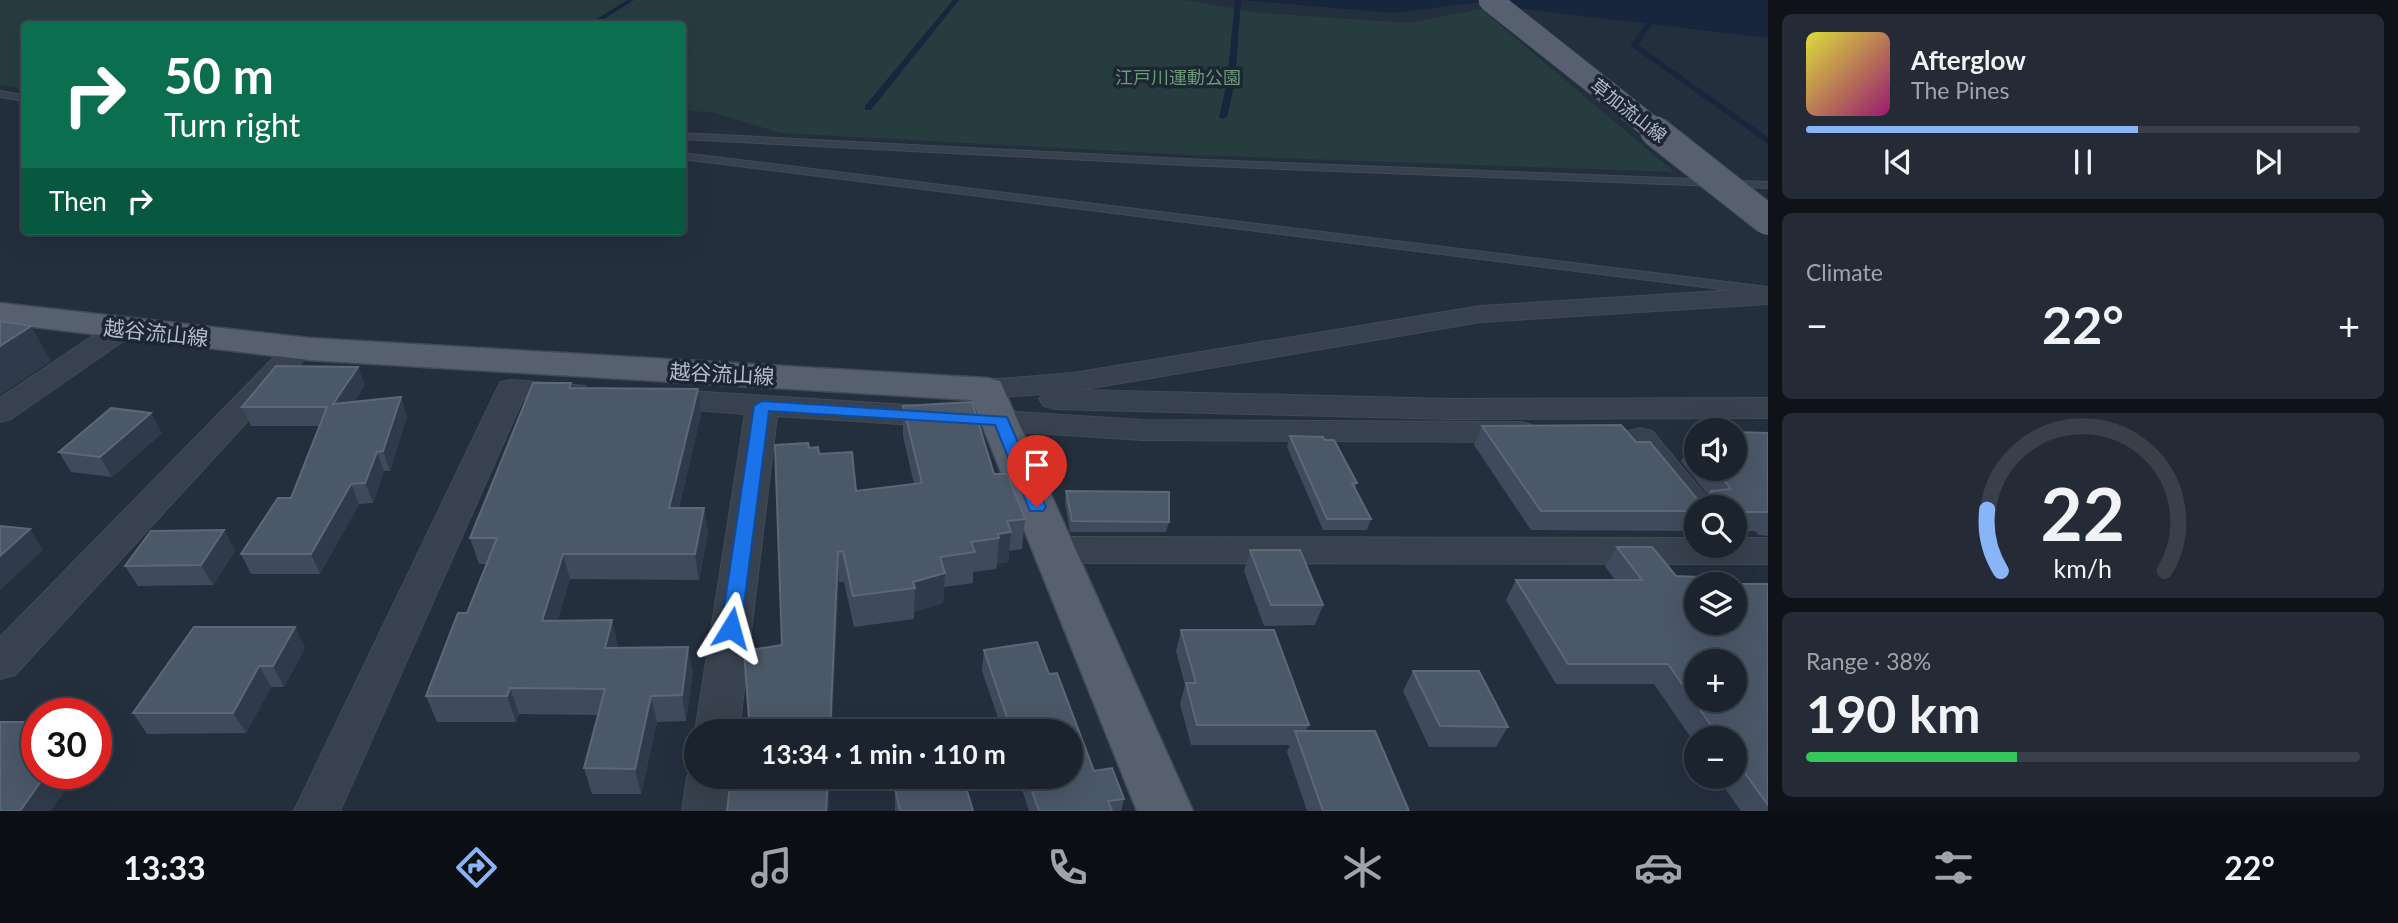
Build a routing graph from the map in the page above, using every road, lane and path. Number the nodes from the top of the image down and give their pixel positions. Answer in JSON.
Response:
{"nodes":[{"id":1,"x":1490,"y":0,"type":"edge"},
{"id":2,"x":0,"y":94,"type":"edge"},
{"id":3,"x":21,"y":98,"type":"edge"},
{"id":4,"x":686,"y":136,"type":"edge"},
{"id":5,"x":686,"y":157,"type":"edge"},
{"id":6,"x":1768,"y":185,"type":"edge"},
{"id":7,"x":1768,"y":220,"type":"edge"},
{"id":8,"x":1768,"y":293,"type":"edge"},
{"id":9,"x":0,"y":313,"type":"edge"},
{"id":10,"x":122,"y":329,"type":"junction"},
{"id":11,"x":300,"y":348,"type":"junction"},
{"id":12,"x":993,"y":402,"type":"junction"},
{"id":13,"x":762,"y":406,"type":"junction"},
{"id":14,"x":1768,"y":408,"type":"edge"},
{"id":15,"x":0,"y":412,"type":"edge"},
{"id":16,"x":1538,"y":433,"type":"edge"},
{"id":17,"x":1633,"y":438,"type":"edge"},
{"id":18,"x":1687,"y":495,"type":"edge"},
{"id":19,"x":1684,"y":549,"type":"edge"},
{"id":20,"x":1055,"y":550,"type":"junction"},
{"id":21,"x":0,"y":663,"type":"edge"},
{"id":22,"x":719,"y":719,"type":"edge"},
{"id":23,"x":708,"y":789,"type":"edge"},
{"id":24,"x":317,"y":811,"type":"edge"},
{"id":25,"x":705,"y":811,"type":"edge"},
{"id":26,"x":1166,"y":811,"type":"edge"}],
"edges":[{"from":1,"to":7,"type":"main road","name":"草加流山線","bridge":true},
{"from":2,"to":3,"type":"lane"},
{"from":4,"to":6,"type":"lane"},
{"from":5,"to":8,"type":"lane"},
{"from":8,"to":12,"type":"street"},
{"from":9,"to":10,"type":"main road","name":"越谷流山線"},
{"from":10,"to":11,"type":"main road","name":"越谷流山線"},
{"from":10,"to":15,"type":"street"},
{"from":11,"to":12,"type":"main road","name":"越谷流山線"},
{"from":11,"to":21,"type":"street"},
{"from":12,"to":13,"type":"street"},
{"from":12,"to":14,"type":"street"},
{"from":12,"to":16,"type":"street"},
{"from":12,"to":20,"type":"main road"},
{"from":13,"to":22,"type":"street"},
{"from":13,"to":24,"type":"street"},
{"from":17,"to":18,"type":"street"},
{"from":19,"to":20,"type":"street"},
{"from":20,"to":26,"type":"main road"},
{"from":23,"to":25,"type":"street"}]}
